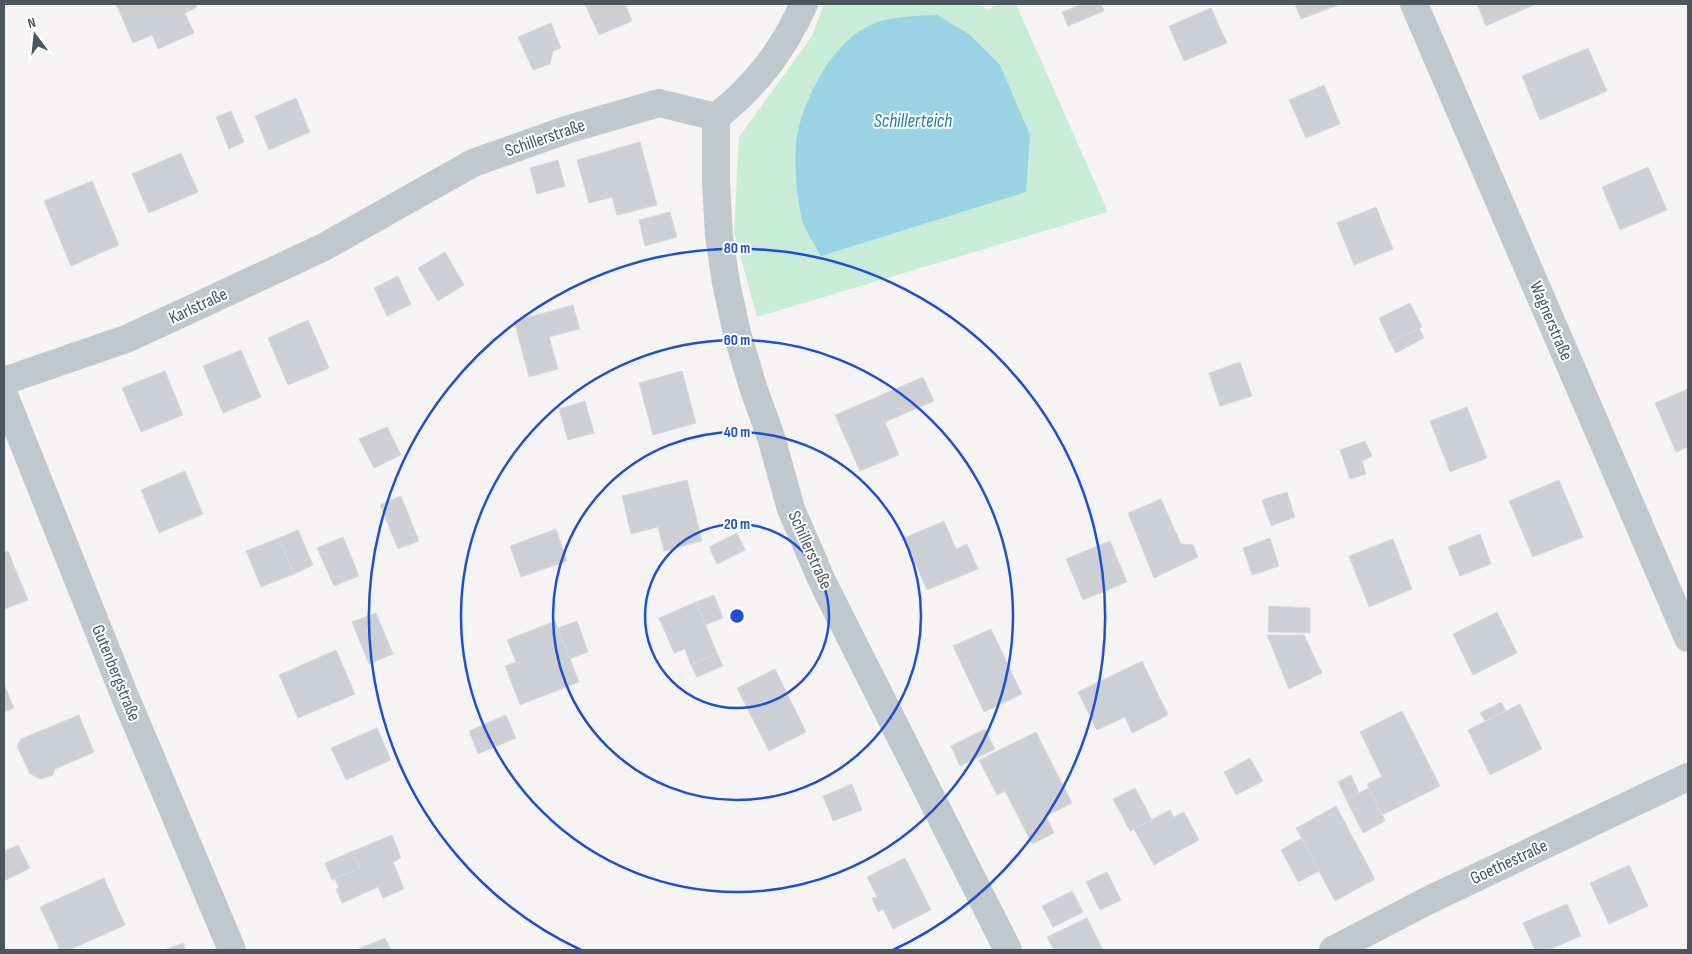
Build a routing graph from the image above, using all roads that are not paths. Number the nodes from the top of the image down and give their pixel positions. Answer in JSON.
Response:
{"nodes":[{"id":1,"x":804,"y":4,"type":"edge"},
{"id":2,"x":1414,"y":4,"type":"edge"},
{"id":3,"x":716,"y":117,"type":"junction"},
{"id":4,"x":386,"y":214,"type":"joint"},
{"id":5,"x":4,"y":381,"type":"edge"},
{"id":6,"x":4,"y":394,"type":"edge"},
{"id":7,"x":1688,"y":638,"type":"edge"},
{"id":8,"x":1688,"y":777,"type":"edge"},
{"id":9,"x":232,"y":950,"type":"edge"},
{"id":10,"x":1008,"y":950,"type":"edge"},
{"id":11,"x":1333,"y":950,"type":"edge"}],
"edges":[{"from":1,"to":3,"type":"street"},
{"from":2,"to":7,"type":"street","name":"Wagnerstraße"},
{"from":3,"to":4,"type":"street","name":"Schillerstraße"},
{"from":3,"to":10,"type":"street","name":"Schillerstraße"},
{"from":4,"to":5,"type":"street","name":"Karlstraße"},
{"from":6,"to":9,"type":"street","name":"Gutenbergstraße"},
{"from":8,"to":11,"type":"street","name":"Goethestraße"}]}
